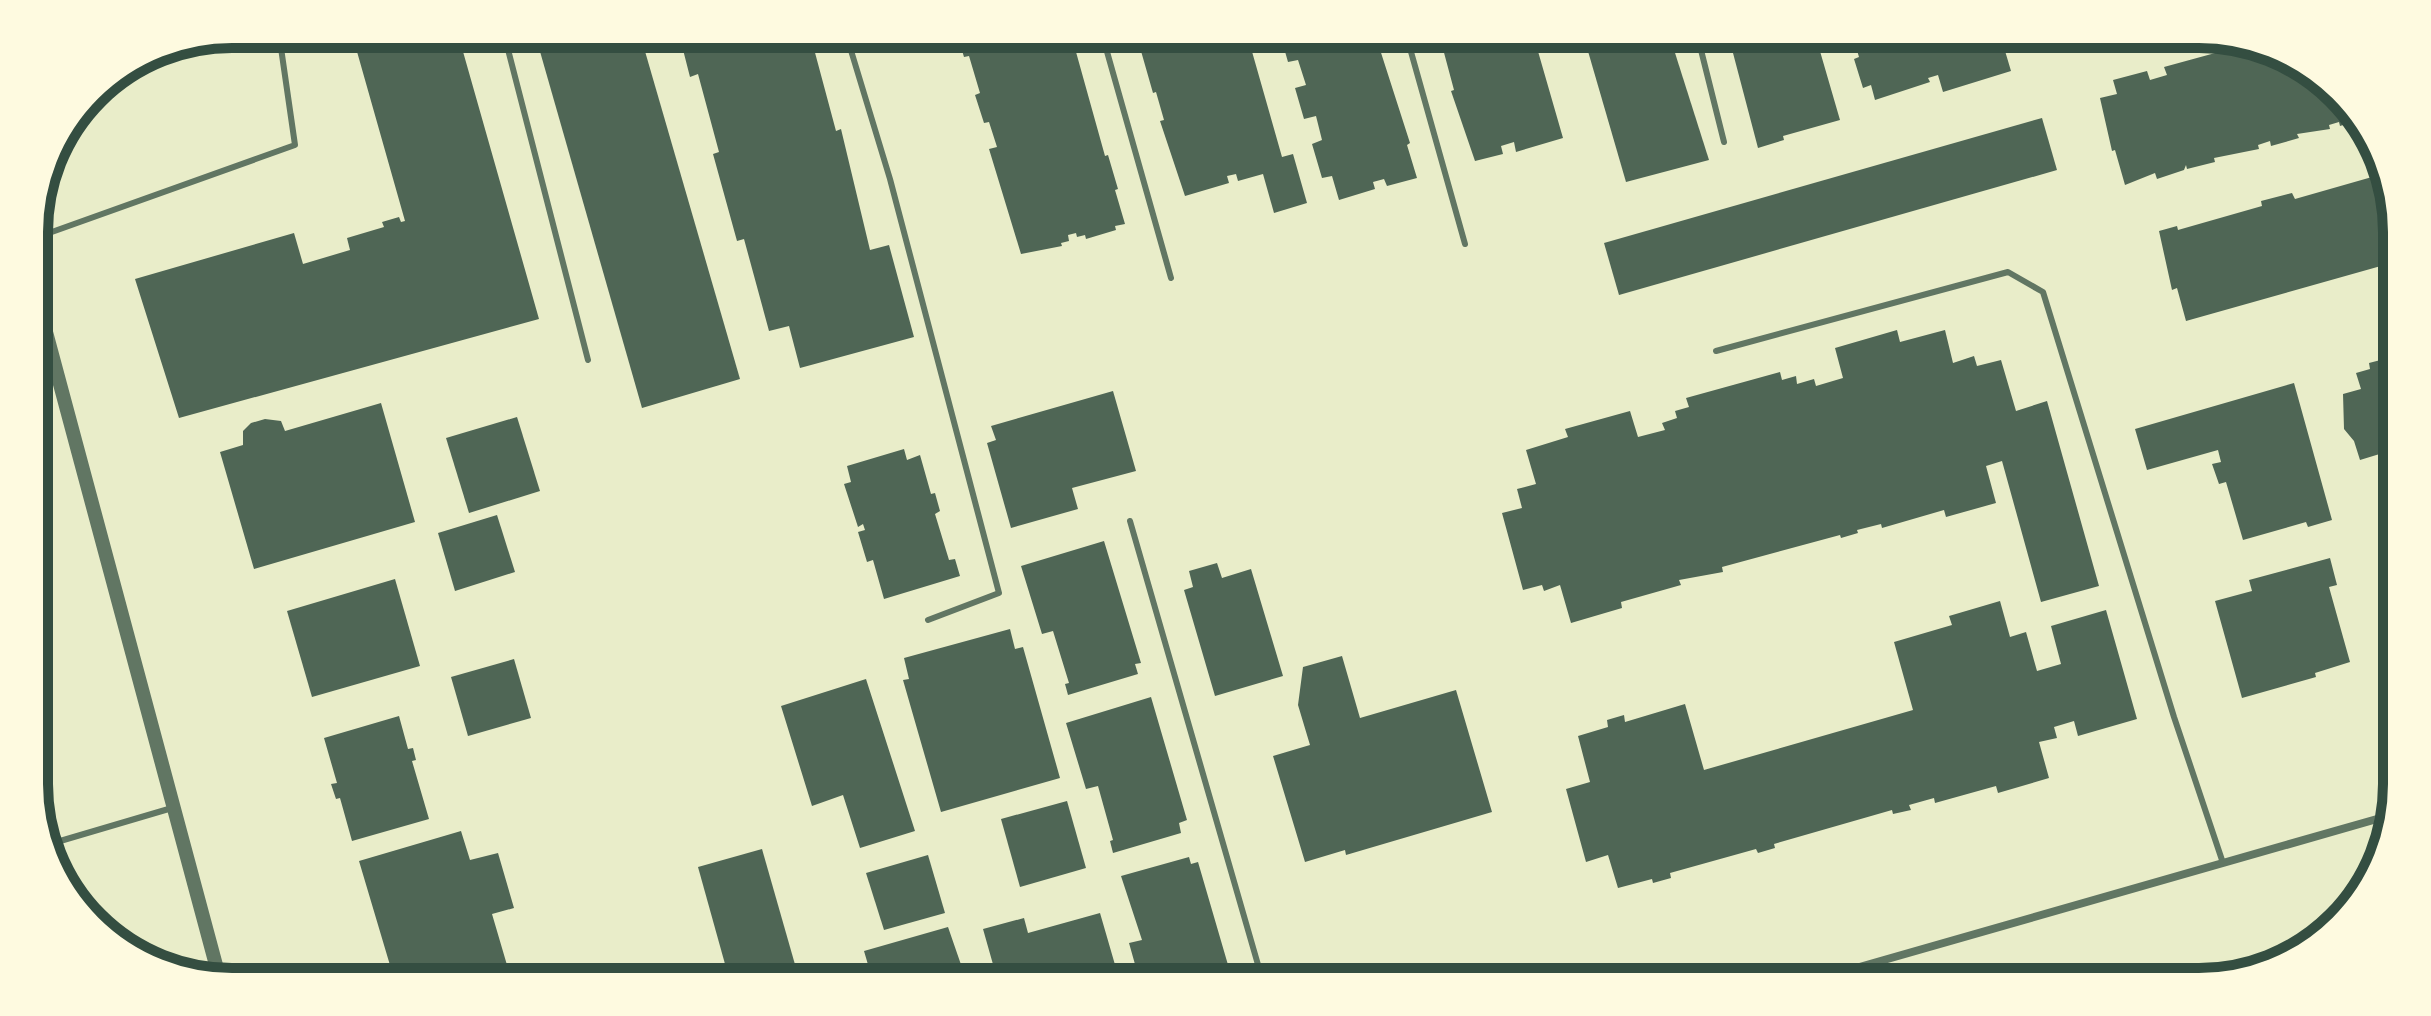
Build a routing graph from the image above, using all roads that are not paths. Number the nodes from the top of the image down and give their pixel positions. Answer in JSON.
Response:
{"nodes":[{"id":1,"x":281,"y":48,"type":"edge"},
{"id":2,"x":508,"y":48,"type":"edge"},
{"id":3,"x":850,"y":48,"type":"edge"},
{"id":4,"x":1106,"y":48,"type":"edge"},
{"id":5,"x":1410,"y":48,"type":"edge"},
{"id":6,"x":1700,"y":48,"type":"edge"},
{"id":7,"x":1724,"y":142,"type":"dead end"},
{"id":8,"x":48,"y":233,"type":"edge"},
{"id":9,"x":1465,"y":244,"type":"dead end"},
{"id":10,"x":1171,"y":278,"type":"dead end"},
{"id":11,"x":1716,"y":351,"type":"dead end"},
{"id":12,"x":588,"y":360,"type":"dead end"},
{"id":13,"x":48,"y":367,"type":"edge"},
{"id":14,"x":1130,"y":521,"type":"dead end"},
{"id":15,"x":928,"y":620,"type":"dead end"},
{"id":16,"x":175,"y":807,"type":"junction"},
{"id":17,"x":2379,"y":818,"type":"edge"},
{"id":18,"x":58,"y":842,"type":"edge"},
{"id":19,"x":2223,"y":863,"type":"junction"},
{"id":20,"x":217,"y":967,"type":"edge"},
{"id":21,"x":1259,"y":968,"type":"edge"},
{"id":22,"x":1856,"y":968,"type":"edge"}],
"edges":[{"from":1,"to":8,"type":"lane"},
{"from":2,"to":12,"type":"lane"},
{"from":3,"to":15,"type":"lane"},
{"from":4,"to":10,"type":"lane"},
{"from":5,"to":9,"type":"lane"},
{"from":6,"to":7,"type":"lane"},
{"from":11,"to":19,"type":"lane"},
{"from":13,"to":16,"type":"street"},
{"from":14,"to":21,"type":"lane"},
{"from":16,"to":18,"type":"lane"},
{"from":16,"to":20,"type":"street"},
{"from":17,"to":19,"type":"street"},
{"from":19,"to":22,"type":"street"}]}
